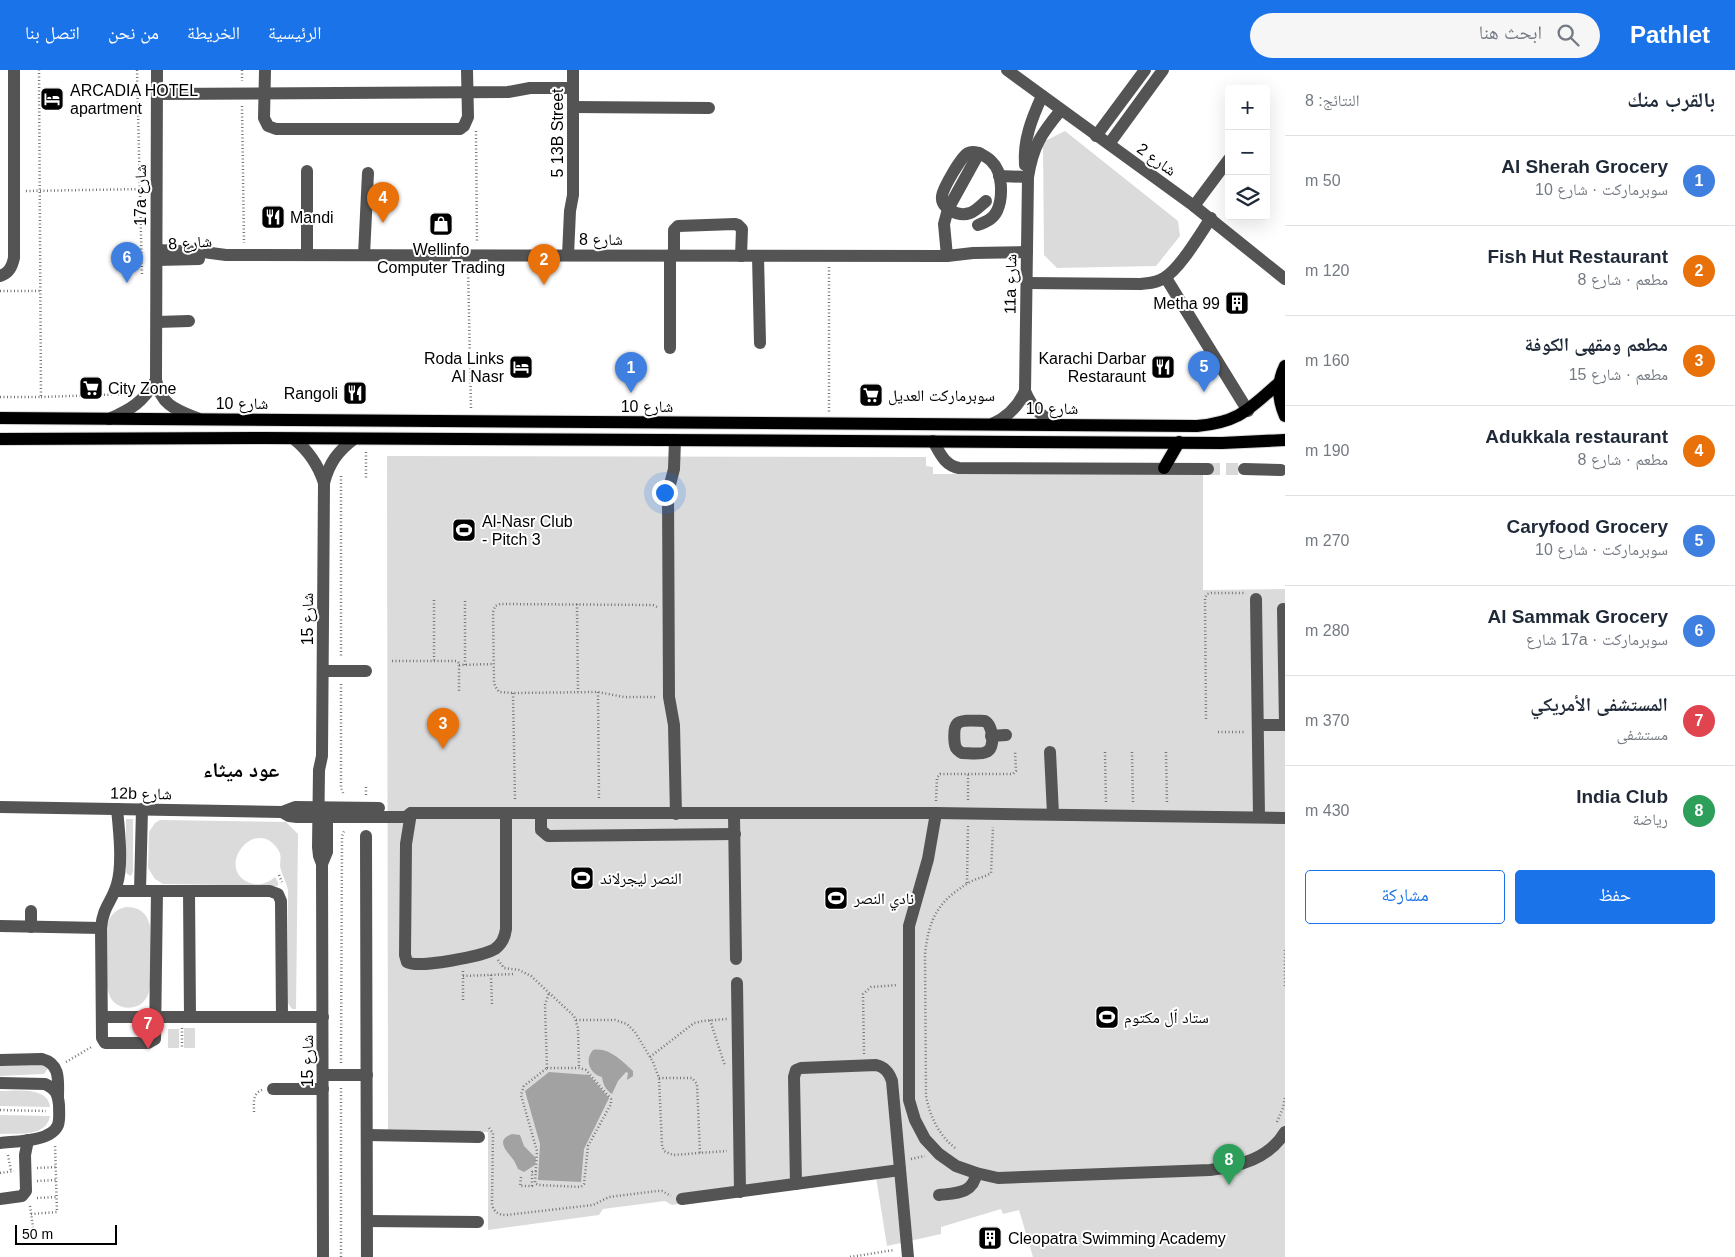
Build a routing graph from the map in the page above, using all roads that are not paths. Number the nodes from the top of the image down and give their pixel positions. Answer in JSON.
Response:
{"nodes":[{"id":1,"x":14,"y":70,"type":"edge"},
{"id":2,"x":157,"y":70,"type":"edge"},
{"id":3,"x":265,"y":70,"type":"edge"},
{"id":4,"x":467,"y":70,"type":"edge"},
{"id":5,"x":573,"y":70,"type":"edge"},
{"id":6,"x":1007,"y":70,"type":"edge"},
{"id":7,"x":1144,"y":70,"type":"edge"},
{"id":8,"x":1163,"y":70,"type":"edge"},
{"id":9,"x":467,"y":92,"type":"junction"},
{"id":10,"x":265,"y":93,"type":"junction"},
{"id":11,"x":157,"y":94,"type":"junction"},
{"id":12,"x":1042,"y":96,"type":"junction"},
{"id":13,"x":573,"y":97,"type":"junction"},
{"id":14,"x":709,"y":108,"type":"dead end"},
{"id":15,"x":1061,"y":110,"type":"junction"},
{"id":16,"x":1096,"y":136,"type":"junction"},
{"id":17,"x":1108,"y":144,"type":"junction"},
{"id":18,"x":1225,"y":163,"type":"edge"},
{"id":19,"x":307,"y":171,"type":"dead end"},
{"id":20,"x":368,"y":173,"type":"dead end"},
{"id":21,"x":999,"y":176,"type":"junction"},
{"id":22,"x":1028,"y":177,"type":"junction"},
{"id":23,"x":986,"y":201,"type":"dead end"},
{"id":24,"x":1194,"y":206,"type":"junction"},
{"id":25,"x":948,"y":209,"type":"junction"},
{"id":26,"x":1211,"y":218,"type":"junction"},
{"id":27,"x":978,"y":225,"type":"dead end"},
{"id":28,"x":157,"y":255,"type":"junction"},
{"id":29,"x":307,"y":255,"type":"junction"},
{"id":30,"x":364,"y":255,"type":"junction"},
{"id":31,"x":572,"y":255,"type":"junction"},
{"id":32,"x":672,"y":255,"type":"junction"},
{"id":33,"x":742,"y":256,"type":"junction"},
{"id":34,"x":758,"y":256,"type":"junction"},
{"id":35,"x":946,"y":256,"type":"junction"},
{"id":36,"x":1027,"y":256,"type":"junction"},
{"id":37,"x":0,"y":276,"type":"edge"},
{"id":38,"x":1166,"y":278,"type":"junction"},
{"id":39,"x":1285,"y":279,"type":"edge"},
{"id":40,"x":1027,"y":283,"type":"junction"},
{"id":41,"x":189,"y":321,"type":"dead end"},
{"id":42,"x":157,"y":322,"type":"junction"},
{"id":43,"x":760,"y":343,"type":"dead end"},
{"id":44,"x":670,"y":348,"type":"dead end"},
{"id":45,"x":1285,"y":366,"type":"edge"},
{"id":46,"x":156,"y":380,"type":"junction"},
{"id":47,"x":1280,"y":382,"type":"junction"},
{"id":48,"x":1025,"y":391,"type":"junction"},
{"id":49,"x":1248,"y":411,"type":"junction"},
{"id":50,"x":1285,"y":416,"type":"edge"},
{"id":51,"x":0,"y":418,"type":"edge"},
{"id":52,"x":108,"y":419,"type":"junction"},
{"id":53,"x":199,"y":419,"type":"junction"},
{"id":54,"x":992,"y":424,"type":"junction"},
{"id":55,"x":1059,"y":424,"type":"junction"},
{"id":56,"x":0,"y":439,"type":"edge"},
{"id":57,"x":294,"y":439,"type":"junction"},
{"id":58,"x":674,"y":440,"type":"junction"},
{"id":59,"x":1285,"y":440,"type":"edge"},
{"id":60,"x":933,"y":441,"type":"junction"},
{"id":61,"x":1179,"y":442,"type":"junction"},
{"id":62,"x":357,"y":444,"type":"junction"},
{"id":63,"x":1164,"y":468,"type":"junction"},
{"id":64,"x":1208,"y":469,"type":"tunnel mouth"},
{"id":65,"x":1244,"y":469,"type":"tunnel mouth"},
{"id":66,"x":1281,"y":470,"type":"dead end"},
{"id":67,"x":324,"y":483,"type":"junction"},
{"id":68,"x":1256,"y":600,"type":"road end"},
{"id":69,"x":1269,"y":609,"type":"dead end"},
{"id":70,"x":1284,"y":609,"type":"edge"},
{"id":71,"x":323,"y":671,"type":"junction"},
{"id":72,"x":366,"y":671,"type":"dead end"},
{"id":73,"x":1285,"y":725,"type":"edge"},
{"id":74,"x":1258,"y":728,"type":"junction"},
{"id":75,"x":1006,"y":735,"type":"dead end"},
{"id":76,"x":991,"y":736,"type":"dead end"},
{"id":77,"x":1050,"y":752,"type":"dead end"},
{"id":78,"x":0,"y":807,"type":"edge"},
{"id":79,"x":116,"y":809,"type":"junction"},
{"id":80,"x":142,"y":809,"type":"junction"},
{"id":81,"x":323,"y":812,"type":"junction"},
{"id":82,"x":936,"y":812,"type":"junction"},
{"id":83,"x":411,"y":813,"type":"junction"},
{"id":84,"x":511,"y":814,"type":"junction"},
{"id":85,"x":541,"y":814,"type":"junction"},
{"id":86,"x":676,"y":814,"type":"junction"},
{"id":87,"x":734,"y":814,"type":"junction"},
{"id":88,"x":1053,"y":814,"type":"junction"},
{"id":89,"x":1259,"y":817,"type":"junction"},
{"id":90,"x":1285,"y":818,"type":"edge"},
{"id":91,"x":734,"y":834,"type":"junction"},
{"id":92,"x":366,"y":836,"type":"dead end"},
{"id":93,"x":115,"y":891,"type":"junction"},
{"id":94,"x":140,"y":891,"type":"junction"},
{"id":95,"x":157,"y":891,"type":"junction"},
{"id":96,"x":189,"y":891,"type":"junction"},
{"id":97,"x":30,"y":911,"type":"dead end"},
{"id":98,"x":0,"y":926,"type":"edge"},
{"id":99,"x":31,"y":927,"type":"junction"},
{"id":100,"x":101,"y":928,"type":"junction"},
{"id":101,"x":736,"y":959,"type":"tunnel mouth"},
{"id":102,"x":736,"y":983,"type":"tunnel mouth"},
{"id":103,"x":282,"y":1016,"type":"junction"},
{"id":104,"x":323,"y":1016,"type":"junction"},
{"id":105,"x":102,"y":1017,"type":"junction"},
{"id":106,"x":155,"y":1017,"type":"junction"},
{"id":107,"x":186,"y":1017,"type":"junction"},
{"id":108,"x":0,"y":1060,"type":"edge"},
{"id":109,"x":323,"y":1075,"type":"junction"},
{"id":110,"x":367,"y":1075,"type":"junction"},
{"id":111,"x":0,"y":1083,"type":"edge"},
{"id":112,"x":273,"y":1088,"type":"road end"},
{"id":113,"x":323,"y":1089,"type":"junction"},
{"id":114,"x":58,"y":1097,"type":"junction"},
{"id":115,"x":1280,"y":1129,"type":"edge"},
{"id":116,"x":482,"y":1132,"type":"road end"},
{"id":117,"x":367,"y":1135,"type":"junction"},
{"id":118,"x":28,"y":1140,"type":"junction"},
{"id":119,"x":0,"y":1143,"type":"edge"},
{"id":120,"x":900,"y":1165,"type":"junction"},
{"id":121,"x":976,"y":1173,"type":"junction"},
{"id":122,"x":796,"y":1184,"type":"junction"},
{"id":123,"x":740,"y":1192,"type":"junction"},
{"id":124,"x":939,"y":1195,"type":"dead end"},
{"id":125,"x":0,"y":1199,"type":"edge"},
{"id":126,"x":682,"y":1199,"type":"road end"},
{"id":127,"x":368,"y":1221,"type":"junction"},
{"id":128,"x":478,"y":1222,"type":"dead end"},
{"id":129,"x":908,"y":1253,"type":"edge"},
{"id":130,"x":323,"y":1257,"type":"edge"},
{"id":131,"x":368,"y":1257,"type":"edge"}],
"edges":[{"from":1,"to":37,"type":"street"},
{"from":2,"to":11,"type":"street","name":"17a شارع"},
{"from":3,"to":10,"type":"street"},
{"from":4,"to":9,"type":"street"},
{"from":5,"to":13,"type":"street","name":"5 13B Street"},
{"from":6,"to":12,"type":"street","name":"شارع 2"},
{"from":7,"to":16,"type":"street"},
{"from":8,"to":17,"type":"street"},
{"from":9,"to":10,"type":"street"},
{"from":9,"to":10,"type":"street"},
{"from":9,"to":13,"type":"street"},
{"from":10,"to":11,"type":"street"},
{"from":11,"to":28,"type":"street","name":"17a شارع"},
{"from":12,"to":15,"type":"street","name":"شارع 2"},
{"from":12,"to":22,"type":"street","name":"11a شارع"},
{"from":13,"to":14,"type":"street"},
{"from":13,"to":31,"type":"street","name":"5 13B Street"},
{"from":15,"to":16,"type":"street","name":"شارع 2"},
{"from":15,"to":22,"type":"street","name":"11a شارع"},
{"from":16,"to":17,"type":"street","name":"شارع 2"},
{"from":17,"to":24,"type":"street","name":"شارع 2"},
{"from":18,"to":24,"type":"street"},
{"from":19,"to":29,"type":"street"},
{"from":20,"to":30,"type":"street"},
{"from":21,"to":22,"type":"street"},
{"from":21,"to":25,"type":"street"},
{"from":21,"to":27,"type":"street"},
{"from":22,"to":36,"type":"street","name":"11a شارع"},
{"from":23,"to":25,"type":"street"},
{"from":24,"to":26,"type":"street","name":"شارع 2"},
{"from":25,"to":35,"type":"street"},
{"from":26,"to":38,"type":"street"},
{"from":26,"to":39,"type":"street","name":"شارع 2"},
{"from":28,"to":29,"type":"street","name":"شارع 8"},
{"from":28,"to":42,"type":"street","name":"17a شارع"},
{"from":29,"to":30,"type":"street","name":"شارع 8"},
{"from":30,"to":31,"type":"street","name":"شارع 8"},
{"from":31,"to":32,"type":"street","name":"شارع 8"},
{"from":32,"to":33,"type":"street","name":"شارع 8"},
{"from":32,"to":33,"type":"street"},
{"from":32,"to":44,"type":"street"},
{"from":33,"to":34,"type":"street","name":"شارع 8"},
{"from":34,"to":35,"type":"street","name":"شارع 8"},
{"from":34,"to":43,"type":"street"},
{"from":35,"to":36,"type":"street","name":"شارع 8"},
{"from":36,"to":40,"type":"street","name":"11a شارع"},
{"from":38,"to":40,"type":"street"},
{"from":38,"to":49,"type":"street"},
{"from":40,"to":48,"type":"street","name":"11a شارع"},
{"from":41,"to":42,"type":"street"},
{"from":42,"to":46,"type":"street","name":"17a شارع"},
{"from":45,"to":47,"type":"main road"},
{"from":46,"to":52,"type":"street"},
{"from":46,"to":53,"type":"street","name":"17a شارع"},
{"from":47,"to":49,"type":"main road","name":"شارع 10"},
{"from":47,"to":50,"type":"main road"},
{"from":48,"to":54,"type":"street"},
{"from":48,"to":55,"type":"street"},
{"from":49,"to":55,"type":"main road","name":"شارع 10"},
{"from":51,"to":52,"type":"main road","name":"شارع 10"},
{"from":52,"to":53,"type":"main road","name":"شارع 10"},
{"from":53,"to":54,"type":"main road","name":"شارع 10"},
{"from":54,"to":55,"type":"main road","name":"شارع 10"},
{"from":56,"to":57,"type":"main road","name":"شارع 10"},
{"from":57,"to":62,"type":"main road","name":"شارع 10"},
{"from":57,"to":67,"type":"street","name":"شارع 15"},
{"from":58,"to":60,"type":"main road","name":"شارع 10"},
{"from":58,"to":62,"type":"main road","name":"شارع 10"},
{"from":58,"to":86,"type":"street"},
{"from":59,"to":61,"type":"main road","name":"شارع 10"},
{"from":60,"to":61,"type":"main road","name":"شارع 10"},
{"from":60,"to":63,"type":"street"},
{"from":61,"to":63,"type":"main road"},
{"from":62,"to":67,"type":"street","name":"شارع 15"},
{"from":63,"to":64,"type":"street"},
{"from":65,"to":66,"type":"street"},
{"from":67,"to":71,"type":"street","name":"شارع 15"},
{"from":68,"to":74,"type":"street"},
{"from":69,"to":70,"type":"street"},
{"from":70,"to":73,"type":"street"},
{"from":71,"to":72,"type":"street"},
{"from":71,"to":81,"type":"street","name":"شارع 15"},
{"from":73,"to":74,"type":"street"},
{"from":74,"to":89,"type":"street"},
{"from":75,"to":76,"type":"street"},
{"from":77,"to":88,"type":"street"},
{"from":78,"to":79,"type":"street","name":"12b شارع"},
{"from":79,"to":80,"type":"street","name":"12b شارع"},
{"from":79,"to":93,"type":"street"},
{"from":80,"to":81,"type":"street","name":"12b شارع"},
{"from":80,"to":94,"type":"street"},
{"from":81,"to":83,"type":"street","name":"12b شارع"},
{"from":81,"to":104,"type":"street","name":"شارع 15"},
{"from":82,"to":87,"type":"street","name":"12b شارع"},
{"from":82,"to":88,"type":"street","name":"12b شارع"},
{"from":82,"to":121,"type":"street"},
{"from":83,"to":84,"type":"street","name":"12b شارع"},
{"from":83,"to":84,"type":"street"},
{"from":84,"to":85,"type":"street","name":"12b شارع"},
{"from":85,"to":86,"type":"street","name":"12b شارع"},
{"from":85,"to":91,"type":"street"},
{"from":86,"to":87,"type":"street","name":"12b شارع"},
{"from":87,"to":91,"type":"street"},
{"from":88,"to":89,"type":"street","name":"12b شارع"},
{"from":89,"to":90,"type":"street","name":"12b شارع"},
{"from":91,"to":101,"type":"street"},
{"from":92,"to":110,"type":"street"},
{"from":93,"to":94,"type":"street"},
{"from":93,"to":100,"type":"street"},
{"from":94,"to":95,"type":"street"},
{"from":95,"to":96,"type":"street"},
{"from":95,"to":106,"type":"street"},
{"from":96,"to":103,"type":"street"},
{"from":96,"to":107,"type":"street"},
{"from":97,"to":99,"type":"street"},
{"from":98,"to":99,"type":"street"},
{"from":99,"to":100,"type":"street"},
{"from":100,"to":105,"type":"street"},
{"from":102,"to":123,"type":"street"},
{"from":103,"to":104,"type":"street"},
{"from":103,"to":107,"type":"street"},
{"from":104,"to":109,"type":"street","name":"شارع 15"},
{"from":105,"to":106,"type":"street"},
{"from":105,"to":106,"type":"street"},
{"from":106,"to":107,"type":"street"},
{"from":108,"to":114,"type":"street"},
{"from":109,"to":110,"type":"street"},
{"from":109,"to":113,"type":"street","name":"شارع 15"},
{"from":110,"to":117,"type":"street"},
{"from":111,"to":114,"type":"street"},
{"from":112,"to":113,"type":"street"},
{"from":113,"to":130,"type":"street","name":"شارع 15"},
{"from":114,"to":118,"type":"street"},
{"from":115,"to":121,"type":"street"},
{"from":116,"to":117,"type":"street"},
{"from":117,"to":127,"type":"street"},
{"from":118,"to":119,"type":"street"},
{"from":118,"to":125,"type":"street"},
{"from":120,"to":122,"type":"street"},
{"from":120,"to":122,"type":"street"},
{"from":120,"to":129,"type":"street"},
{"from":121,"to":124,"type":"street"},
{"from":122,"to":123,"type":"street"},
{"from":123,"to":126,"type":"street"},
{"from":127,"to":128,"type":"street"},
{"from":127,"to":131,"type":"street"}]}
